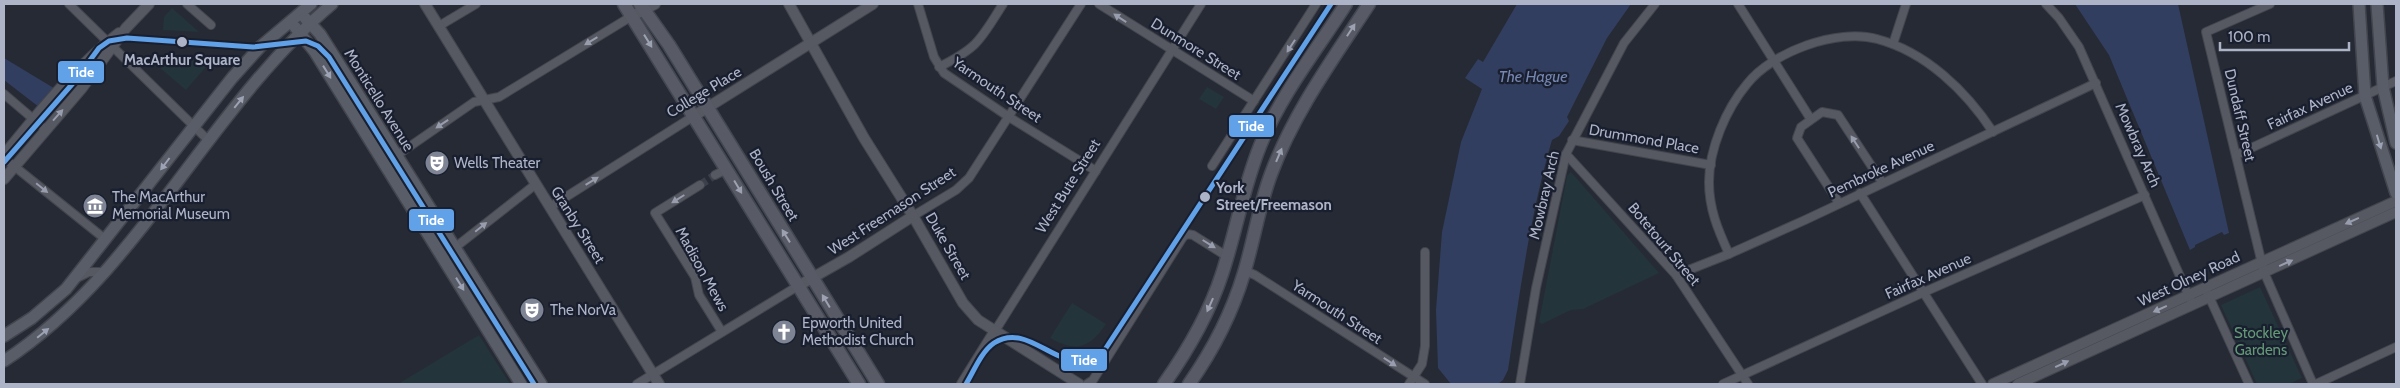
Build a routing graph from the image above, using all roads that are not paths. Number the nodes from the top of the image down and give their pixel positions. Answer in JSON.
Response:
{"nodes":[{"id":1,"x":69,"y":4,"type":"edge"},
{"id":2,"x":149,"y":4,"type":"edge"},
{"id":3,"x":187,"y":4,"type":"edge"},
{"id":4,"x":310,"y":4,"type":"edge"},
{"id":5,"x":332,"y":4,"type":"edge"},
{"id":6,"x":425,"y":4,"type":"edge"},
{"id":7,"x":476,"y":4,"type":"edge"},
{"id":8,"x":624,"y":4,"type":"edge"},
{"id":9,"x":788,"y":4,"type":"edge"},
{"id":10,"x":874,"y":4,"type":"edge"},
{"id":11,"x":918,"y":4,"type":"edge"},
{"id":12,"x":1003,"y":4,"type":"edge"},
{"id":13,"x":1081,"y":4,"type":"edge"},
{"id":14,"x":1099,"y":4,"type":"edge"},
{"id":15,"x":1201,"y":4,"type":"edge"},
{"id":16,"x":1316,"y":4,"type":"edge"},
{"id":17,"x":1346,"y":4,"type":"edge"},
{"id":18,"x":1369,"y":4,"type":"edge"},
{"id":19,"x":1655,"y":4,"type":"edge"},
{"id":20,"x":1738,"y":4,"type":"edge"},
{"id":21,"x":1906,"y":4,"type":"edge"},
{"id":22,"x":2046,"y":4,"type":"edge"},
{"id":23,"x":2270,"y":4,"type":"edge"},
{"id":24,"x":2359,"y":4,"type":"edge"},
{"id":25,"x":2378,"y":4,"type":"edge"},
{"id":26,"x":647,"y":6,"type":"edge"},
{"id":27,"x":300,"y":12,"type":"junction"},
{"id":28,"x":632,"y":16,"type":"junction"},
{"id":29,"x":290,"y":21,"type":"junction"},
{"id":30,"x":310,"y":22,"type":"junction"},
{"id":31,"x":211,"y":25,"type":"dead end"},
{"id":32,"x":439,"y":26,"type":"junction"},
{"id":33,"x":300,"y":32,"type":"junction"},
{"id":34,"x":811,"y":43,"type":"junction"},
{"id":35,"x":111,"y":44,"type":"junction"},
{"id":36,"x":1893,"y":44,"type":"junction"},
{"id":37,"x":1172,"y":50,"type":"junction"},
{"id":38,"x":1774,"y":61,"type":"junction"},
{"id":39,"x":939,"y":67,"type":"junction"},
{"id":40,"x":2396,"y":81,"type":"edge"},
{"id":41,"x":2096,"y":83,"type":"junction"},
{"id":42,"x":2383,"y":87,"type":"junction"},
{"id":43,"x":4,"y":94,"type":"edge"},
{"id":44,"x":2364,"y":96,"type":"junction"},
{"id":45,"x":484,"y":101,"type":"junction"},
{"id":46,"x":1254,"y":101,"type":"junction"},
{"id":47,"x":708,"y":108,"type":"junction"},
{"id":48,"x":694,"y":116,"type":"junction"},
{"id":49,"x":1009,"y":117,"type":"junction"},
{"id":50,"x":34,"y":118,"type":"junction"},
{"id":51,"x":1810,"y":118,"type":"junction"},
{"id":52,"x":194,"y":125,"type":"junction"},
{"id":53,"x":45,"y":129,"type":"junction"},
{"id":54,"x":1993,"y":132,"type":"junction"},
{"id":55,"x":209,"y":140,"type":"junction"},
{"id":56,"x":1572,"y":140,"type":"junction"},
{"id":57,"x":2396,"y":142,"type":"edge"},
{"id":58,"x":1566,"y":154,"type":"junction"},
{"id":59,"x":2236,"y":155,"type":"junction"},
{"id":60,"x":4,"y":156,"type":"edge"},
{"id":61,"x":396,"y":156,"type":"junction"},
{"id":62,"x":1711,"y":165,"type":"junction"},
{"id":63,"x":14,"y":166,"type":"junction"},
{"id":64,"x":1212,"y":166,"type":"dead end"},
{"id":65,"x":1096,"y":171,"type":"junction"},
{"id":66,"x":4,"y":178,"type":"edge"},
{"id":67,"x":1882,"y":182,"type":"junction"},
{"id":68,"x":536,"y":184,"type":"junction"},
{"id":69,"x":700,"y":185,"type":"tunnel mouth"},
{"id":70,"x":2396,"y":192,"type":"edge"},
{"id":71,"x":1860,"y":193,"type":"junction"},
{"id":72,"x":2145,"y":195,"type":"junction"},
{"id":73,"x":2396,"y":201,"type":"edge"},
{"id":74,"x":1839,"y":203,"type":"junction"},
{"id":75,"x":550,"y":207,"type":"junction"},
{"id":76,"x":2396,"y":212,"type":"edge"},
{"id":77,"x":913,"y":216,"type":"junction"},
{"id":78,"x":105,"y":240,"type":"junction"},
{"id":79,"x":454,"y":248,"type":"junction"},
{"id":80,"x":1425,"y":252,"type":"dead end"},
{"id":81,"x":1729,"y":254,"type":"junction"},
{"id":82,"x":443,"y":257,"type":"junction"},
{"id":83,"x":1228,"y":257,"type":"junction"},
{"id":84,"x":2262,"y":267,"type":"junction"},
{"id":85,"x":1245,"y":271,"type":"junction"},
{"id":86,"x":103,"y":272,"type":"junction"},
{"id":87,"x":1676,"y":275,"type":"junction"},
{"id":88,"x":812,"y":278,"type":"junction"},
{"id":89,"x":72,"y":282,"type":"junction"},
{"id":90,"x":798,"y":286,"type":"junction"},
{"id":91,"x":1922,"y":293,"type":"junction"},
{"id":92,"x":2207,"y":293,"type":"junction"},
{"id":93,"x":2190,"y":300,"type":"junction"},
{"id":94,"x":995,"y":331,"type":"junction"},
{"id":95,"x":722,"y":332,"type":"junction"},
{"id":96,"x":4,"y":336,"type":"edge"},
{"id":97,"x":2396,"y":347,"type":"edge"},
{"id":98,"x":4,"y":361,"type":"edge"},
{"id":99,"x":653,"y":374,"type":"junction"},
{"id":100,"x":1742,"y":375,"type":"junction"},
{"id":101,"x":1412,"y":381,"type":"edge"},
{"id":102,"x":522,"y":384,"type":"edge"},
{"id":103,"x":541,"y":384,"type":"edge"},
{"id":104,"x":637,"y":384,"type":"edge"},
{"id":105,"x":659,"y":384,"type":"edge"},
{"id":106,"x":859,"y":384,"type":"edge"},
{"id":107,"x":878,"y":384,"type":"edge"},
{"id":108,"x":962,"y":384,"type":"edge"},
{"id":109,"x":1079,"y":384,"type":"edge"},
{"id":110,"x":1087,"y":384,"type":"edge"},
{"id":111,"x":1164,"y":384,"type":"edge"},
{"id":112,"x":1189,"y":384,"type":"edge"},
{"id":113,"x":1425,"y":384,"type":"edge"},
{"id":114,"x":1520,"y":384,"type":"edge"},
{"id":115,"x":1723,"y":384,"type":"edge"},
{"id":116,"x":1748,"y":384,"type":"edge"},
{"id":117,"x":1982,"y":384,"type":"edge"},
{"id":118,"x":1994,"y":384,"type":"edge"},
{"id":119,"x":2018,"y":384,"type":"edge"},
{"id":120,"x":2249,"y":384,"type":"edge"},
{"id":121,"x":2314,"y":384,"type":"edge"}],
"edges":[{"from":1,"to":35,"type":"street"},
{"from":2,"to":35,"type":"street"},
{"from":3,"to":31,"type":"street"},
{"from":4,"to":27,"type":"main road"},
{"from":5,"to":30,"type":"main road"},
{"from":6,"to":32,"type":"street","name":"Granby Street"},
{"from":7,"to":32,"type":"street"},
{"from":8,"to":28,"type":"main road"},
{"from":9,"to":34,"type":"street","name":"Duke Street"},
{"from":10,"to":34,"type":"street","name":"College Place"},
{"from":11,"to":39,"type":"street","name":"Yarmouth Street"},
{"from":12,"to":39,"type":"street"},
{"from":13,"to":49,"type":"street","name":"West Freemason Street"},
{"from":37,"to":14,"type":"street","name":"Dunmore Street","one_way":true},
{"from":15,"to":37,"type":"street","name":"West Bute Street"},
{"from":16,"to":46,"type":"street","one_way":true},
{"from":17,"to":83,"type":"main road"},
{"from":85,"to":18,"type":"main road","one_way":true},
{"from":19,"to":56,"type":"street","name":"Mowbray Arch"},
{"from":20,"to":38,"type":"street"},
{"from":21,"to":36,"type":"street"},
{"from":22,"to":41,"type":"street","name":"Mowbray Arch"},
{"from":23,"to":59,"type":"street","name":"Dundaff Street"},
{"from":24,"to":44,"type":"main road"},
{"from":25,"to":42,"type":"main road"},
{"from":26,"to":28,"type":"street"},
{"from":26,"to":47,"type":"main road","name":"Boush Street"},
{"from":27,"to":29,"type":"main road"},
{"from":27,"to":30,"type":"main road","name":"Monticello Avenue"},
{"from":28,"to":45,"type":"street","one_way":true},
{"from":28,"to":48,"type":"main road","one_way":true},
{"from":29,"to":33,"type":"main road","name":"Monticello Avenue"},
{"from":29,"to":52,"type":"main road"},
{"from":30,"to":33,"type":"main road"},
{"from":30,"to":61,"type":"main road","name":"Monticello Avenue"},
{"from":32,"to":45,"type":"street","name":"Granby Street"},
{"from":55,"to":33,"type":"main road","one_way":true},
{"from":33,"to":82,"type":"main road","name":"Monticello Avenue","one_way":true},
{"from":34,"to":47,"type":"street","name":"College Place"},
{"from":34,"to":77,"type":"street","name":"Duke Street"},
{"from":35,"to":50,"type":"street"},
{"from":35,"to":52,"type":"street"},
{"from":53,"to":35,"type":"street","one_way":true},
{"from":36,"to":38,"type":"street"},
{"from":36,"to":54,"type":"street"},
{"from":37,"to":46,"type":"street","name":"Dunmore Street"},
{"from":37,"to":65,"type":"street","name":"West Bute Street"},
{"from":38,"to":51,"type":"street"},
{"from":38,"to":62,"type":"street"},
{"from":39,"to":49,"type":"street","name":"Yarmouth Street"},
{"from":40,"to":42,"type":"street","name":"Fairfax Avenue"},
{"from":41,"to":54,"type":"street","name":"Pembroke Avenue"},
{"from":41,"to":72,"type":"street","name":"Mowbray Arch"},
{"from":42,"to":44,"type":"street","name":"Fairfax Avenue"},
{"from":42,"to":57,"type":"main road"},
{"from":43,"to":50,"type":"street"},
{"from":44,"to":59,"type":"street","name":"Fairfax Avenue"},
{"from":44,"to":70,"type":"main road","one_way":true},
{"from":45,"to":61,"type":"street","one_way":true},
{"from":45,"to":68,"type":"street","name":"Granby Street"},
{"from":46,"to":64,"type":"street"},
{"from":47,"to":48,"type":"street","name":"College Place"},
{"from":88,"to":47,"type":"main road","name":"Boush Street","one_way":true},
{"from":75,"to":48,"type":"street","name":"College Place","one_way":true},
{"from":48,"to":90,"type":"main road","one_way":true},
{"from":49,"to":65,"type":"street","name":"Yarmouth Street"},
{"from":49,"to":77,"type":"street","name":"West Freemason Street"},
{"from":50,"to":53,"type":"street"},
{"from":50,"to":60,"type":"street"},
{"from":67,"to":51,"type":"street","one_way":true},
{"from":51,"to":74,"type":"street"},
{"from":52,"to":55,"type":"street"},
{"from":52,"to":78,"type":"main road","one_way":true},
{"from":53,"to":63,"type":"street"},
{"from":54,"to":67,"type":"street","name":"Pembroke Avenue"},
{"from":55,"to":86,"type":"main road"},
{"from":56,"to":58,"type":"street","name":"Mowbray Arch"},
{"from":56,"to":62,"type":"street","name":"Drummond Place"},
{"from":58,"to":87,"type":"street","name":"Botetourt Street"},
{"from":58,"to":114,"type":"street","name":"Mowbray Arch"},
{"from":59,"to":84,"type":"street","name":"Dundaff Street"},
{"from":60,"to":63,"type":"street"},
{"from":61,"to":79,"type":"main road","name":"Monticello Avenue"},
{"from":62,"to":81,"type":"street"},
{"from":63,"to":66,"type":"street"},
{"from":63,"to":78,"type":"street","one_way":true},
{"from":65,"to":94,"type":"street","name":"West Bute Street"},
{"from":67,"to":71,"type":"street","name":"Pembroke Avenue"},
{"from":68,"to":75,"type":"street","name":"Granby Street"},
{"from":79,"to":68,"type":"street","one_way":true},
{"from":69,"to":95,"type":"street","name":"Madison Mews","one_way":true},
{"from":71,"to":74,"type":"street","name":"Pembroke Avenue"},
{"from":71,"to":91,"type":"street"},
{"from":72,"to":91,"type":"street","name":"Fairfax Avenue"},
{"from":72,"to":93,"type":"street","name":"Mowbray Arch"},
{"from":73,"to":84,"type":"street","name":"West Olney Road","one_way":true},
{"from":74,"to":81,"type":"street","name":"Pembroke Avenue"},
{"from":75,"to":99,"type":"street","name":"Granby Street"},
{"from":84,"to":76,"type":"street","name":"West Olney Road","one_way":true},
{"from":77,"to":88,"type":"street","name":"West Freemason Street"},
{"from":77,"to":94,"type":"street","name":"Duke Street"},
{"from":78,"to":89,"type":"main road"},
{"from":79,"to":82,"type":"street"},
{"from":79,"to":103,"type":"main road","name":"Monticello Avenue"},
{"from":80,"to":101,"type":"street"},
{"from":81,"to":87,"type":"street","name":"Pembroke Avenue"},
{"from":82,"to":102,"type":"main road","name":"Monticello Avenue","one_way":true},
{"from":110,"to":83,"type":"street","one_way":true},
{"from":83,"to":111,"type":"main road","one_way":true},
{"from":84,"to":92,"type":"street","name":"West Olney Road"},
{"from":84,"to":121,"type":"street"},
{"from":85,"to":101,"type":"street","name":"Yarmouth Street","one_way":true},
{"from":85,"to":112,"type":"main road"},
{"from":86,"to":89,"type":"street"},
{"from":98,"to":86,"type":"main road","one_way":true},
{"from":87,"to":100,"type":"street","name":"Botetourt Street"},
{"from":88,"to":90,"type":"street","name":"West Freemason Street"},
{"from":107,"to":88,"type":"main road","name":"Boush Street","one_way":true},
{"from":89,"to":96,"type":"main road"},
{"from":90,"to":95,"type":"street","name":"West Freemason Street"},
{"from":90,"to":106,"type":"main road"},
{"from":91,"to":100,"type":"street","name":"Fairfax Avenue"},
{"from":91,"to":117,"type":"street"},
{"from":92,"to":93,"type":"street","name":"West Olney Road"},
{"from":92,"to":120,"type":"street"},
{"from":93,"to":118,"type":"street","name":"West Olney Road","one_way":true},
{"from":119,"to":93,"type":"street","name":"West Olney Road","one_way":true},
{"from":94,"to":108,"type":"street","name":"West Bute Street"},
{"from":94,"to":109,"type":"street","name":"Duke Street"},
{"from":95,"to":99,"type":"street","name":"West Freemason Street"},
{"from":97,"to":121,"type":"street"},
{"from":99,"to":104,"type":"street","name":"West Freemason Street"},
{"from":99,"to":105,"type":"street","name":"Granby Street"},
{"from":100,"to":115,"type":"street","name":"Fairfax Avenue"},
{"from":100,"to":116,"type":"street","name":"Botetourt Street"},
{"from":101,"to":113,"type":"street","name":"Yarmouth Street"}]}
